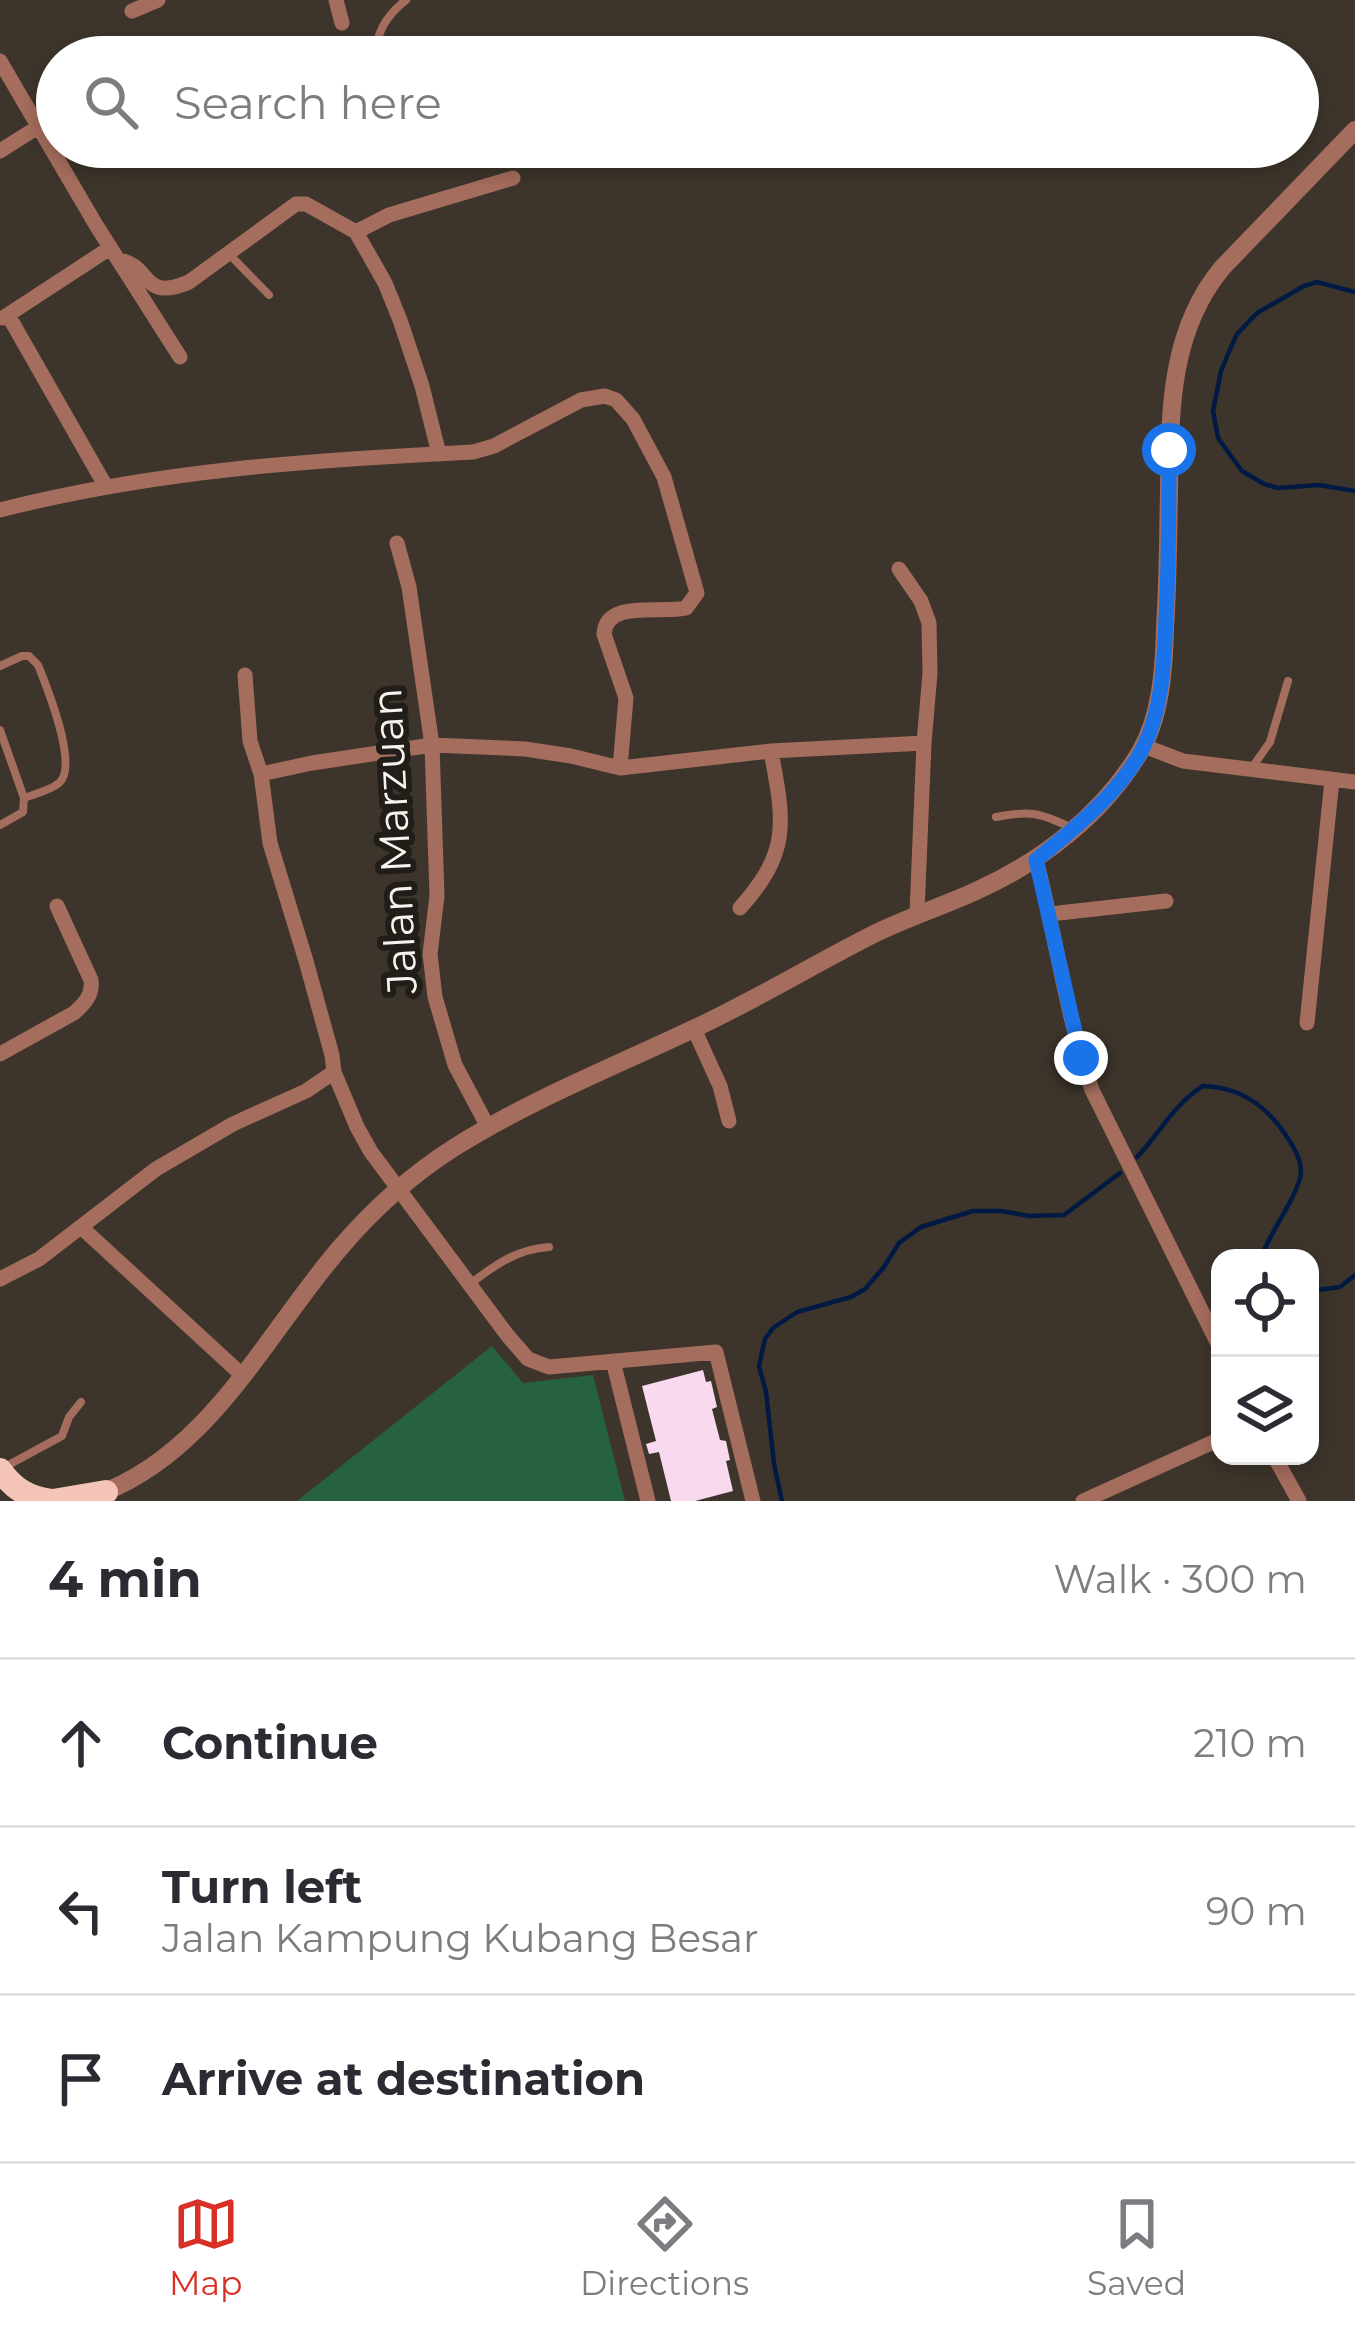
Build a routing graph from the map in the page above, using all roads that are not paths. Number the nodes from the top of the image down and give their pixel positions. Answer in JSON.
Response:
{"nodes":[{"id":1,"x":158,"y":0,"type":"edge"},
{"id":2,"x":336,"y":0,"type":"edge"},
{"id":3,"x":406,"y":0,"type":"edge"},
{"id":4,"x":132,"y":11,"type":"dead end"},
{"id":5,"x":342,"y":23,"type":"dead end"},
{"id":6,"x":379,"y":36,"type":"edge"},
{"id":7,"x":0,"y":61,"type":"edge"},
{"id":8,"x":36,"y":124,"type":"edge"},
{"id":9,"x":36,"y":128,"type":"edge"},
{"id":10,"x":1355,"y":130,"type":"edge"},
{"id":11,"x":0,"y":151,"type":"edge"},
{"id":12,"x":1319,"y":167,"type":"edge"},
{"id":13,"x":63,"y":168,"type":"edge"},
{"id":14,"x":1318,"y":168,"type":"edge"},
{"id":15,"x":512,"y":178,"type":"dead end"},
{"id":16,"x":356,"y":232,"type":"junction"},
{"id":17,"x":114,"y":254,"type":"junction"},
{"id":18,"x":229,"y":254,"type":"junction"},
{"id":19,"x":269,"y":296,"type":"dead end"},
{"id":20,"x":4,"y":317,"type":"edge"},
{"id":21,"x":180,"y":357,"type":"dead end"},
{"id":22,"x":439,"y":454,"type":"junction"},
{"id":23,"x":105,"y":485,"type":"junction"},
{"id":24,"x":0,"y":510,"type":"edge"},
{"id":25,"x":397,"y":543,"type":"dead end"},
{"id":26,"x":899,"y":568,"type":"dead end"},
{"id":27,"x":0,"y":666,"type":"edge"},
{"id":28,"x":245,"y":675,"type":"dead end"},
{"id":29,"x":1288,"y":681,"type":"dead end"},
{"id":30,"x":0,"y":732,"type":"edge"},
{"id":31,"x":924,"y":742,"type":"junction"},
{"id":32,"x":432,"y":745,"type":"junction"},
{"id":33,"x":1144,"y":746,"type":"junction"},
{"id":34,"x":771,"y":752,"type":"junction"},
{"id":35,"x":620,"y":768,"type":"junction"},
{"id":36,"x":1250,"y":771,"type":"junction"},
{"id":37,"x":260,"y":774,"type":"junction"},
{"id":38,"x":1332,"y":780,"type":"junction"},
{"id":39,"x":1355,"y":782,"type":"edge"},
{"id":40,"x":24,"y":798,"type":"junction"},
{"id":41,"x":996,"y":817,"type":"dead end"},
{"id":42,"x":0,"y":825,"type":"edge"},
{"id":43,"x":1074,"y":829,"type":"junction"},
{"id":44,"x":1036,"y":860,"type":"junction"},
{"id":45,"x":1166,"y":901,"type":"dead end"},
{"id":46,"x":57,"y":906,"type":"dead end"},
{"id":47,"x":740,"y":908,"type":"dead end"},
{"id":48,"x":917,"y":913,"type":"junction"},
{"id":49,"x":1050,"y":914,"type":"junction"},
{"id":50,"x":1307,"y":1023,"type":"dead end"},
{"id":51,"x":694,"y":1029,"type":"junction"},
{"id":52,"x":0,"y":1054,"type":"edge"},
{"id":53,"x":334,"y":1072,"type":"junction"},
{"id":54,"x":729,"y":1121,"type":"dead end"},
{"id":55,"x":488,"y":1126,"type":"junction"},
{"id":56,"x":397,"y":1188,"type":"junction"},
{"id":57,"x":81,"y":1227,"type":"junction"},
{"id":58,"x":549,"y":1247,"type":"dead end"},
{"id":59,"x":0,"y":1279,"type":"edge"},
{"id":60,"x":469,"y":1285,"type":"junction"},
{"id":61,"x":1211,"y":1330,"type":"edge"},
{"id":62,"x":613,"y":1361,"type":"junction"},
{"id":63,"x":242,"y":1375,"type":"junction"},
{"id":64,"x":81,"y":1402,"type":"dead end"},
{"id":65,"x":1211,"y":1443,"type":"edge"},
{"id":66,"x":1279,"y":1465,"type":"edge"},
{"id":67,"x":0,"y":1470,"type":"edge"},
{"id":68,"x":92,"y":1498,"type":"edge"},
{"id":69,"x":52,"y":1501,"type":"edge"},
{"id":70,"x":648,"y":1501,"type":"edge"},
{"id":71,"x":753,"y":1501,"type":"edge"},
{"id":72,"x":1082,"y":1501,"type":"edge"},
{"id":73,"x":1299,"y":1501,"type":"edge"}],
"edges":[{"from":1,"to":4,"type":"street"},
{"from":2,"to":5,"type":"street"},
{"from":3,"to":6,"type":"lane"},
{"from":7,"to":8,"type":"street"},
{"from":9,"to":11,"type":"street"},
{"from":10,"to":12,"type":"street"},
{"from":13,"to":17,"type":"street"},
{"from":14,"to":33,"type":"street"},
{"from":15,"to":16,"type":"street"},
{"from":16,"to":18,"type":"street"},
{"from":16,"to":22,"type":"street"},
{"from":17,"to":18,"type":"street"},
{"from":17,"to":20,"type":"street"},
{"from":17,"to":21,"type":"street"},
{"from":18,"to":19,"type":"lane"},
{"from":20,"to":23,"type":"street"},
{"from":22,"to":23,"type":"street"},
{"from":22,"to":35,"type":"street"},
{"from":23,"to":24,"type":"street"},
{"from":25,"to":32,"type":"street","name":"Jalan Marzuan"},
{"from":26,"to":31,"type":"street"},
{"from":27,"to":40,"type":"lane"},
{"from":28,"to":37,"type":"street"},
{"from":29,"to":36,"type":"lane"},
{"from":30,"to":40,"type":"lane"},
{"from":31,"to":34,"type":"street"},
{"from":31,"to":48,"type":"street"},
{"from":32,"to":35,"type":"street"},
{"from":32,"to":37,"type":"street"},
{"from":32,"to":55,"type":"street","name":"Jalan Marzuan"},
{"from":33,"to":36,"type":"street"},
{"from":33,"to":43,"type":"street"},
{"from":34,"to":35,"type":"street"},
{"from":34,"to":47,"type":"street"},
{"from":36,"to":38,"type":"street"},
{"from":37,"to":53,"type":"street"},
{"from":38,"to":39,"type":"street"},
{"from":38,"to":50,"type":"street"},
{"from":40,"to":42,"type":"lane"},
{"from":41,"to":43,"type":"lane"},
{"from":43,"to":44,"type":"street"},
{"from":44,"to":48,"type":"street"},
{"from":44,"to":49,"type":"street"},
{"from":45,"to":49,"type":"street"},
{"from":46,"to":52,"type":"street"},
{"from":48,"to":51,"type":"street"},
{"from":49,"to":61,"type":"street"},
{"from":51,"to":54,"type":"street"},
{"from":51,"to":55,"type":"street"},
{"from":53,"to":56,"type":"street"},
{"from":53,"to":57,"type":"street"},
{"from":55,"to":56,"type":"street"},
{"from":56,"to":60,"type":"street"},
{"from":56,"to":63,"type":"street"},
{"from":57,"to":59,"type":"street"},
{"from":57,"to":63,"type":"street"},
{"from":58,"to":60,"type":"lane"},
{"from":60,"to":62,"type":"street"},
{"from":62,"to":70,"type":"street"},
{"from":62,"to":71,"type":"street"},
{"from":63,"to":68,"type":"street"},
{"from":64,"to":67,"type":"lane"},
{"from":65,"to":72,"type":"street"},
{"from":66,"to":73,"type":"street"},
{"from":67,"to":69,"type":"highway"},
{"from":68,"to":69,"type":"highway"}]}
